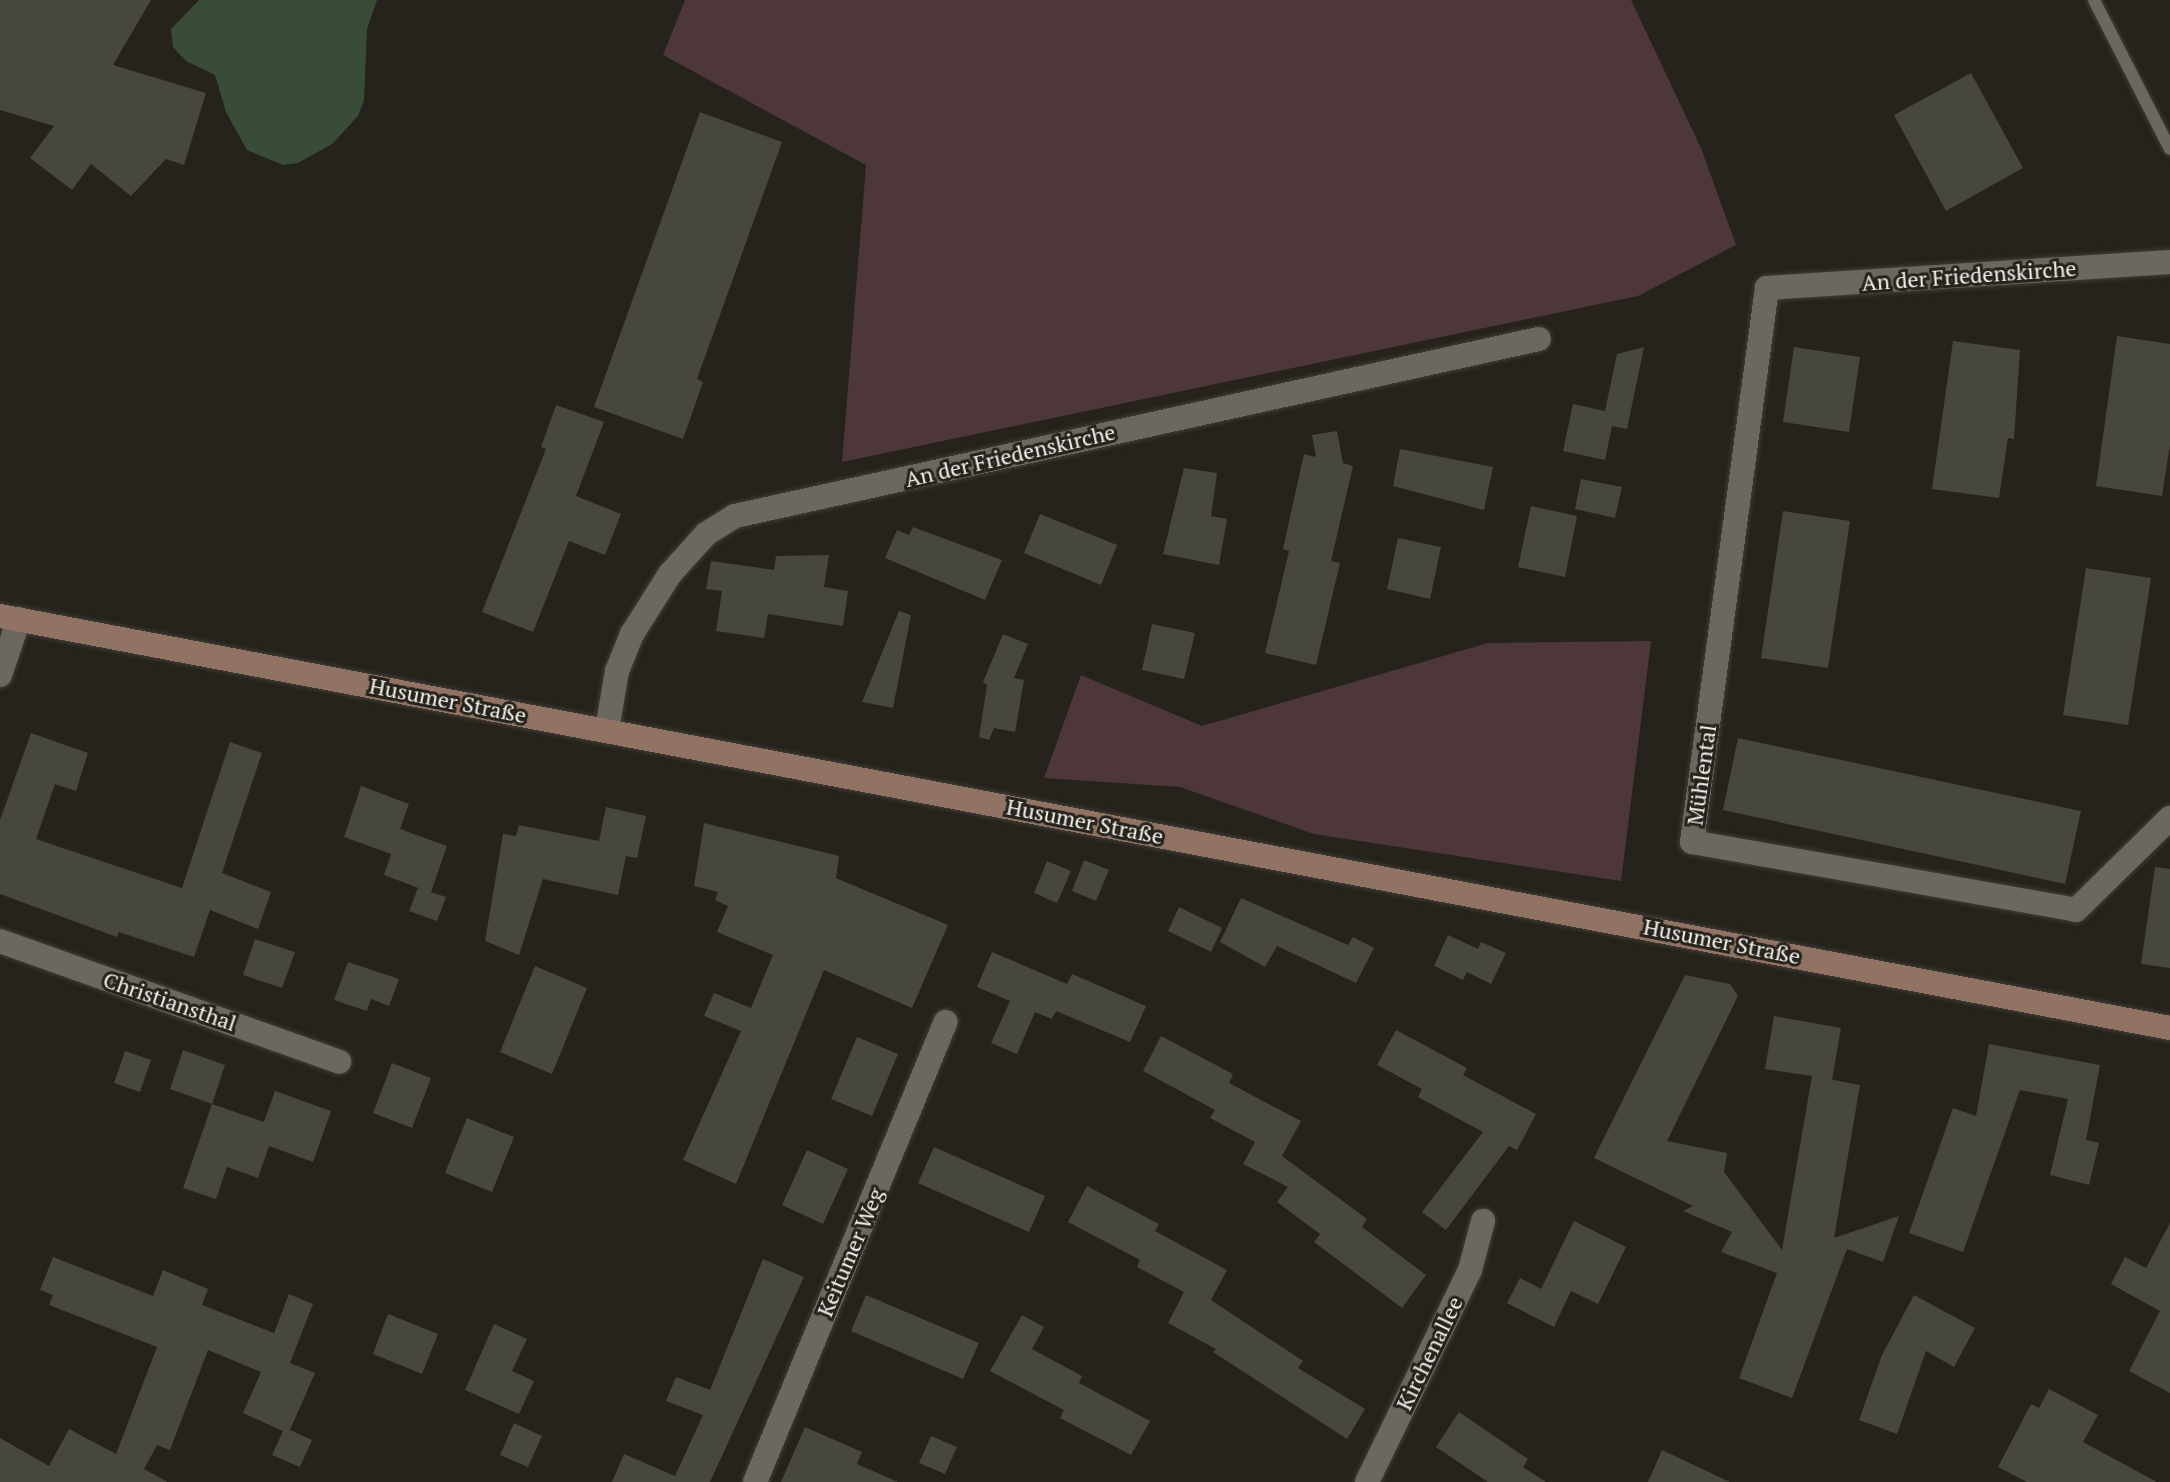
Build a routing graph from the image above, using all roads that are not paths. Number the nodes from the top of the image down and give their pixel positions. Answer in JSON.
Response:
{"nodes":[{"id":1,"x":2094,"y":0,"type":"edge"},
{"id":2,"x":2170,"y":149,"type":"edge"},
{"id":3,"x":2170,"y":262,"type":"edge"},
{"id":4,"x":1767,"y":288,"type":"joint"},
{"id":5,"x":1539,"y":339,"type":"dead end"},
{"id":6,"x":10,"y":617,"type":"edge"},
{"id":7,"x":0,"y":675,"type":"edge"},
{"id":8,"x":607,"y":730,"type":"junction"},
{"id":9,"x":2170,"y":818,"type":"edge"},
{"id":10,"x":0,"y":941,"type":"edge"},
{"id":11,"x":946,"y":1022,"type":"dead end"},
{"id":12,"x":2170,"y":1028,"type":"edge"},
{"id":13,"x":339,"y":1062,"type":"dead end"},
{"id":14,"x":1483,"y":1221,"type":"dead end"},
{"id":15,"x":755,"y":1482,"type":"edge"},
{"id":16,"x":1367,"y":1482,"type":"edge"}],
"edges":[{"from":1,"to":2,"type":"lane"},
{"from":3,"to":4,"type":"street","name":"An der Friedenskirche"},
{"from":4,"to":9,"type":"street","name":"Mühlental"},
{"from":5,"to":8,"type":"street","name":"An der Friedenskirche"},
{"from":6,"to":7,"type":"street"},
{"from":6,"to":8,"type":"main road","name":"Husumer Straße"},
{"from":8,"to":12,"type":"main road","name":"Husumer Straße"},
{"from":10,"to":13,"type":"street","name":"Christiansthal"},
{"from":11,"to":15,"type":"street","name":"Keitumer Weg"},
{"from":14,"to":16,"type":"street","name":"Kirchenallee"}]}
